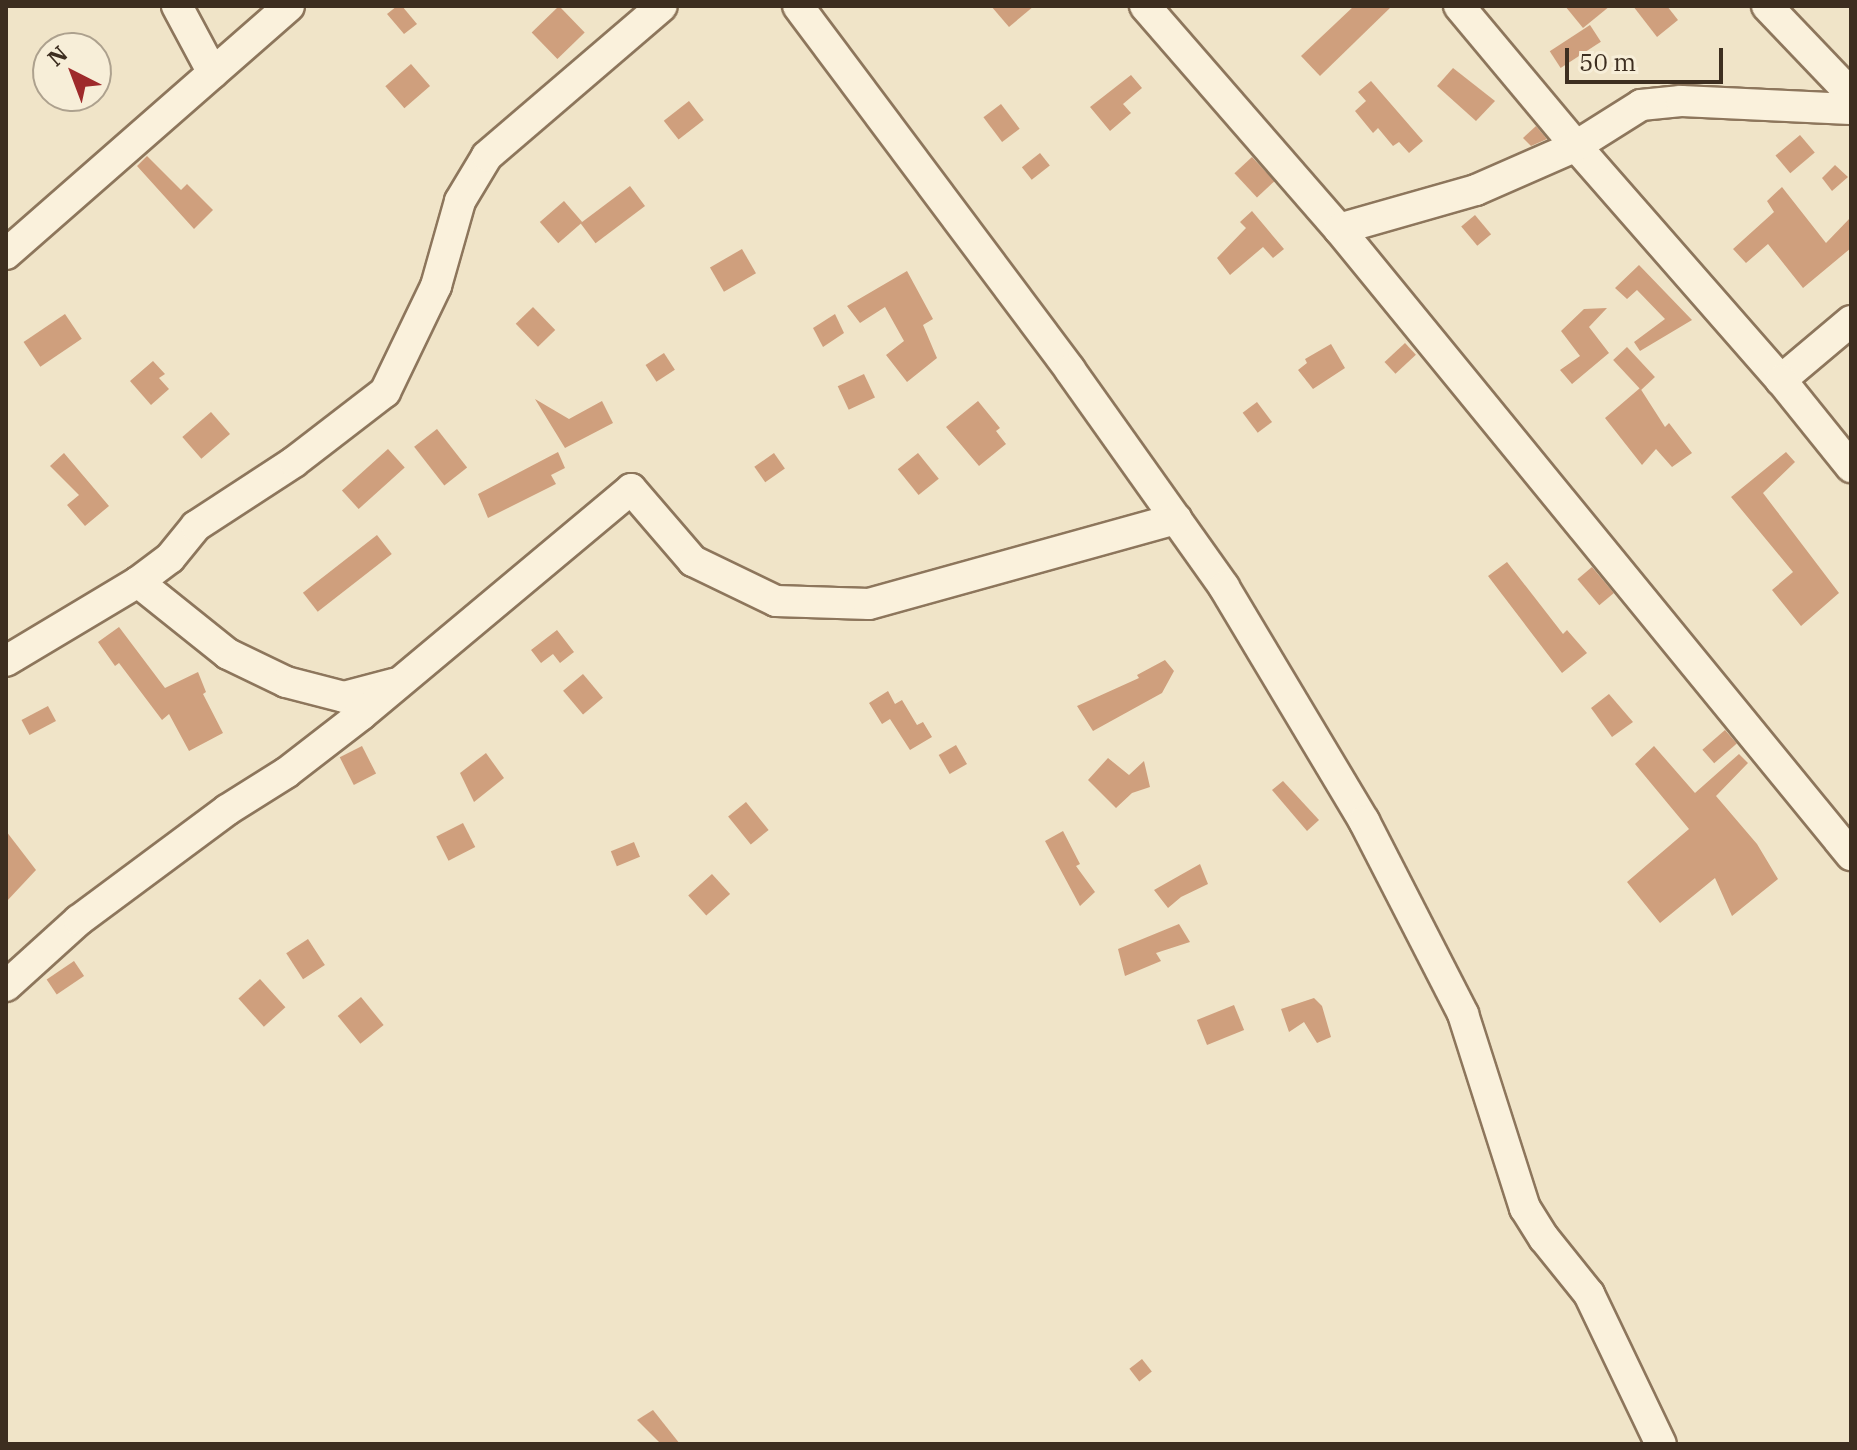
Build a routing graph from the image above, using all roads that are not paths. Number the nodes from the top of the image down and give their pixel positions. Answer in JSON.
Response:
{"nodes":[{"id":1,"x":177,"y":6,"type":"edge"},
{"id":2,"x":289,"y":6,"type":"edge"},
{"id":3,"x":662,"y":6,"type":"edge"},
{"id":4,"x":798,"y":6,"type":"edge"},
{"id":5,"x":1145,"y":6,"type":"edge"},
{"id":6,"x":1459,"y":6,"type":"edge"},
{"id":7,"x":1767,"y":6,"type":"edge"},
{"id":8,"x":213,"y":73,"type":"junction"},
{"id":9,"x":1851,"y":94,"type":"edge"},
{"id":10,"x":1851,"y":109,"type":"edge"},
{"id":11,"x":1576,"y":146,"type":"junction"},
{"id":12,"x":1339,"y":229,"type":"junction"},
{"id":13,"x":12,"y":241,"type":"edge"},
{"id":14,"x":1851,"y":321,"type":"edge"},
{"id":15,"x":1781,"y":380,"type":"junction"},
{"id":16,"x":1851,"y":467,"type":"edge"},
{"id":17,"x":1176,"y":519,"type":"junction"},
{"id":18,"x":138,"y":582,"type":"junction"},
{"id":19,"x":472,"y":621,"type":"junction"},
{"id":20,"x":6,"y":661,"type":"edge"},
{"id":21,"x":1851,"y":855,"type":"edge"},
{"id":22,"x":6,"y":986,"type":"edge"},
{"id":23,"x":1661,"y":1444,"type":"edge"}],
"edges":[{"from":1,"to":8,"type":"street"},
{"from":2,"to":8,"type":"street"},
{"from":3,"to":18,"type":"street"},
{"from":4,"to":17,"type":"street"},
{"from":5,"to":12,"type":"street"},
{"from":6,"to":11,"type":"street"},
{"from":7,"to":9,"type":"street"},
{"from":8,"to":13,"type":"street"},
{"from":10,"to":11,"type":"street"},
{"from":11,"to":12,"type":"street"},
{"from":11,"to":15,"type":"street"},
{"from":12,"to":21,"type":"street"},
{"from":14,"to":15,"type":"street"},
{"from":15,"to":16,"type":"street"},
{"from":17,"to":19,"type":"street"},
{"from":17,"to":23,"type":"street"},
{"from":18,"to":19,"type":"street"},
{"from":18,"to":20,"type":"street"},
{"from":19,"to":22,"type":"street"}]}
